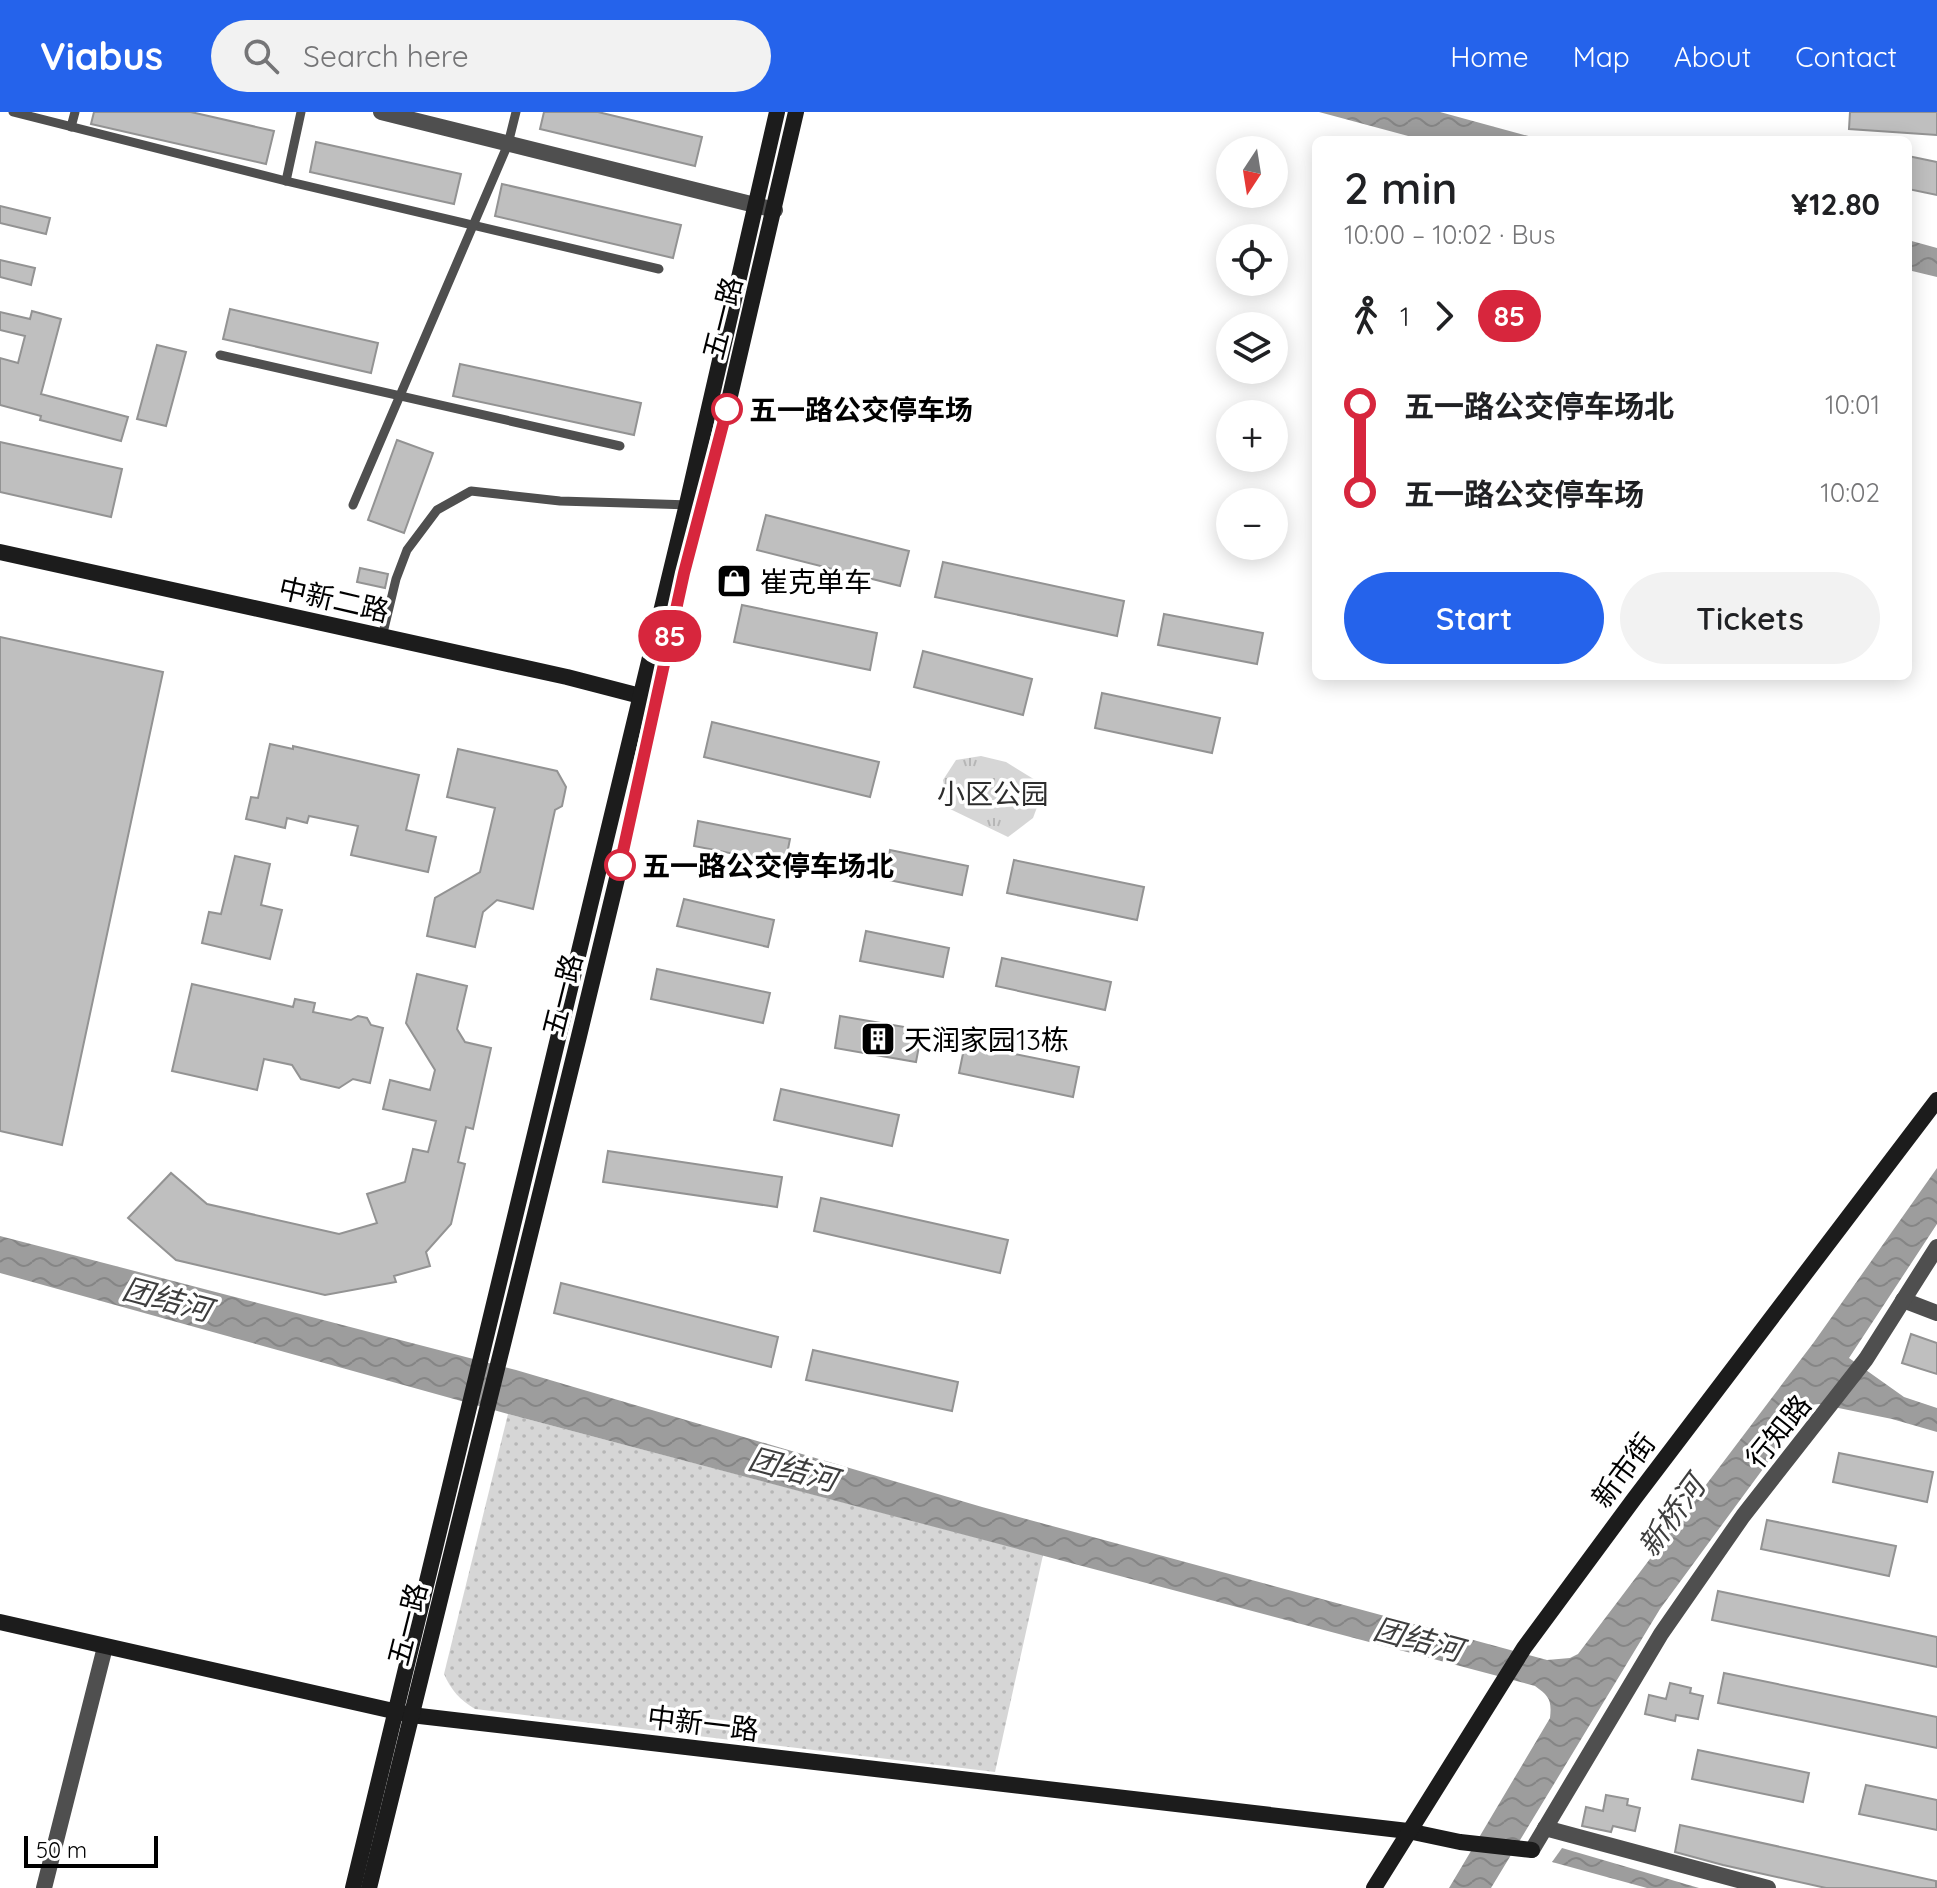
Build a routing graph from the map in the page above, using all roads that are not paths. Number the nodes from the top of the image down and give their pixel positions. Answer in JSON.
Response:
{"nodes":[{"id":1,"x":13,"y":112,"type":"edge"},
{"id":2,"x":75,"y":112,"type":"edge"},
{"id":3,"x":301,"y":112,"type":"edge"},
{"id":4,"x":381,"y":112,"type":"edge"},
{"id":5,"x":516,"y":112,"type":"edge"},
{"id":6,"x":777,"y":112,"type":"edge"},
{"id":7,"x":796,"y":112,"type":"edge"},
{"id":8,"x":71,"y":127,"type":"junction"},
{"id":9,"x":508,"y":144,"type":"junction"},
{"id":10,"x":286,"y":181,"type":"junction"},
{"id":11,"x":775,"y":210,"type":"junction"},
{"id":12,"x":474,"y":225,"type":"junction"},
{"id":13,"x":659,"y":269,"type":"dead end"},
{"id":14,"x":220,"y":355,"type":"dead end"},
{"id":15,"x":400,"y":396,"type":"junction"},
{"id":16,"x":620,"y":446,"type":"dead end"},
{"id":17,"x":353,"y":505,"type":"dead end"},
{"id":18,"x":702,"y":505,"type":"junction"},
{"id":19,"x":0,"y":552,"type":"edge"},
{"id":20,"x":382,"y":637,"type":"junction"},
{"id":21,"x":639,"y":696,"type":"junction"},
{"id":22,"x":657,"y":701,"type":"junction"},
{"id":23,"x":1937,"y":1100,"type":"edge"},
{"id":24,"x":1937,"y":1247,"type":"edge"},
{"id":25,"x":1903,"y":1300,"type":"junction"},
{"id":26,"x":1937,"y":1313,"type":"edge"},
{"id":27,"x":0,"y":1622,"type":"edge"},
{"id":28,"x":105,"y":1647,"type":"junction"},
{"id":29,"x":403,"y":1714,"type":"junction"},
{"id":30,"x":1545,"y":1828,"type":"junction"},
{"id":31,"x":1408,"y":1831,"type":"junction"},
{"id":32,"x":1525,"y":1850,"type":"joint"},
{"id":33,"x":44,"y":1888,"type":"edge"},
{"id":34,"x":353,"y":1888,"type":"edge"},
{"id":35,"x":369,"y":1888,"type":"edge"},
{"id":36,"x":1374,"y":1888,"type":"edge"},
{"id":37,"x":1768,"y":1888,"type":"edge"}],
"edges":[{"from":1,"to":8,"type":"lane"},
{"from":2,"to":8,"type":"lane"},
{"from":3,"to":10,"type":"lane"},
{"from":4,"to":9,"type":"street"},
{"from":5,"to":9,"type":"lane"},
{"from":6,"to":21,"type":"main road","name":"五一路"},
{"from":7,"to":11,"type":"main road","name":"五一路"},
{"from":8,"to":10,"type":"lane"},
{"from":9,"to":11,"type":"street"},
{"from":9,"to":12,"type":"lane"},
{"from":10,"to":12,"type":"lane"},
{"from":11,"to":18,"type":"main road","name":"五一路"},
{"from":12,"to":13,"type":"lane"},
{"from":12,"to":15,"type":"lane"},
{"from":14,"to":15,"type":"lane"},
{"from":15,"to":16,"type":"lane"},
{"from":15,"to":17,"type":"lane"},
{"from":18,"to":20,"type":"lane"},
{"from":18,"to":22,"type":"main road","name":"五一路"},
{"from":19,"to":20,"type":"main road","name":"中新二路"},
{"from":20,"to":21,"type":"main road","name":"中新二路"},
{"from":21,"to":22,"type":"main road","name":"中新二路"},
{"from":21,"to":29,"type":"main road","name":"五一路"},
{"from":22,"to":29,"type":"main road","name":"五一路"},
{"from":23,"to":31,"type":"main road","name":"新市街"},
{"from":24,"to":25,"type":"street","name":"行知路"},
{"from":25,"to":26,"type":"street"},
{"from":25,"to":30,"type":"street","name":"行知路"},
{"from":27,"to":28,"type":"main road","name":"中新一路"},
{"from":28,"to":29,"type":"main road","name":"中新一路"},
{"from":28,"to":33,"type":"street"},
{"from":29,"to":31,"type":"main road","name":"中新一路"},
{"from":29,"to":34,"type":"main road","name":"五一路"},
{"from":29,"to":35,"type":"main road","name":"五一路"},
{"from":30,"to":32,"type":"street","name":"行知路"},
{"from":30,"to":37,"type":"street"},
{"from":31,"to":32,"type":"main road","name":"中新一路"},
{"from":31,"to":36,"type":"main road","name":"新市街"}]}
